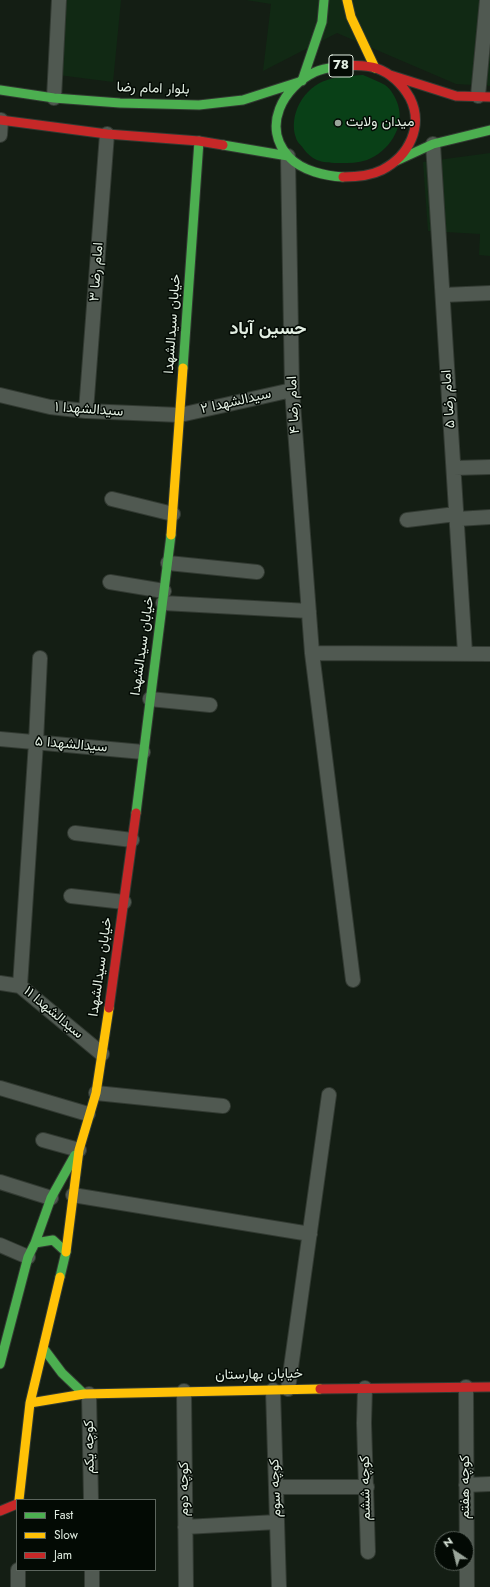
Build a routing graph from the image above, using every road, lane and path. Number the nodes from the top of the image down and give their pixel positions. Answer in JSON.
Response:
{"nodes":[{"id":1,"x":59,"y":0,"type":"edge"},
{"id":2,"x":324,"y":0,"type":"edge"},
{"id":3,"x":347,"y":0,"type":"edge"},
{"id":4,"x":487,"y":0,"type":"edge"},
{"id":5,"x":374,"y":68,"type":"junction"},
{"id":6,"x":389,"y":75,"type":"junction"},
{"id":7,"x":302,"y":81,"type":"junction"},
{"id":8,"x":0,"y":90,"type":"edge"},
{"id":9,"x":484,"y":96,"type":"edge"},
{"id":10,"x":54,"y":98,"type":"junction"},
{"id":11,"x":1,"y":120,"type":"edge"},
{"id":12,"x":490,"y":130,"type":"edge"},
{"id":13,"x":107,"y":134,"type":"junction"},
{"id":14,"x":0,"y":135,"type":"edge"},
{"id":15,"x":199,"y":141,"type":"junction"},
{"id":16,"x":433,"y":144,"type":"junction"},
{"id":17,"x":288,"y":156,"type":"junction"},
{"id":18,"x":394,"y":162,"type":"junction"},
{"id":19,"x":490,"y":293,"type":"edge"},
{"id":20,"x":442,"y":295,"type":"junction"},
{"id":21,"x":292,"y":390,"type":"junction"},
{"id":22,"x":0,"y":394,"type":"edge"},
{"id":23,"x":86,"y":411,"type":"junction"},
{"id":24,"x":180,"y":415,"type":"junction"},
{"id":25,"x":490,"y":467,"type":"edge"},
{"id":26,"x":454,"y":468,"type":"junction"},
{"id":27,"x":112,"y":499,"type":"dead end"},
{"id":28,"x":173,"y":514,"type":"junction"},
{"id":29,"x":456,"y":517,"type":"junction"},
{"id":30,"x":490,"y":517,"type":"edge"},
{"id":31,"x":407,"y":520,"type":"dead end"},
{"id":32,"x":168,"y":562,"type":"junction"},
{"id":33,"x":256,"y":572,"type":"dead end"},
{"id":34,"x":110,"y":582,"type":"dead end"},
{"id":35,"x":164,"y":597,"type":"junction"},
{"id":36,"x":309,"y":611,"type":"junction"},
{"id":37,"x":312,"y":653,"type":"junction"},
{"id":38,"x":465,"y":653,"type":"junction"},
{"id":39,"x":490,"y":654,"type":"edge"},
{"id":40,"x":40,"y":658,"type":"dead end"},
{"id":41,"x":150,"y":699,"type":"junction"},
{"id":42,"x":210,"y":705,"type":"dead end"},
{"id":43,"x":0,"y":739,"type":"edge"},
{"id":44,"x":36,"y":742,"type":"junction"},
{"id":45,"x":143,"y":752,"type":"junction"},
{"id":46,"x":75,"y":832,"type":"dead end"},
{"id":47,"x":132,"y":840,"type":"junction"},
{"id":48,"x":71,"y":896,"type":"dead end"},
{"id":49,"x":124,"y":902,"type":"junction"},
{"id":50,"x":352,"y":980,"type":"dead end"},
{"id":51,"x":0,"y":983,"type":"edge"},
{"id":52,"x":20,"y":986,"type":"junction"},
{"id":53,"x":102,"y":1054,"type":"junction"},
{"id":54,"x":0,"y":1088,"type":"edge"},
{"id":55,"x":96,"y":1093,"type":"junction"},
{"id":56,"x":329,"y":1095,"type":"dead end"},
{"id":57,"x":223,"y":1106,"type":"dead end"},
{"id":58,"x":88,"y":1114,"type":"junction"},
{"id":59,"x":43,"y":1140,"type":"dead end"},
{"id":60,"x":79,"y":1150,"type":"junction"},
{"id":61,"x":0,"y":1182,"type":"edge"},
{"id":62,"x":73,"y":1195,"type":"junction"},
{"id":63,"x":51,"y":1198,"type":"junction"},
{"id":64,"x":310,"y":1234,"type":"junction"},
{"id":65,"x":35,"y":1243,"type":"junction"},
{"id":66,"x":0,"y":1245,"type":"edge"},
{"id":67,"x":66,"y":1252,"type":"junction"},
{"id":68,"x":28,"y":1257,"type":"junction"},
{"id":69,"x":44,"y":1349,"type":"junction"},
{"id":70,"x":0,"y":1364,"type":"edge"},
{"id":71,"x":466,"y":1387,"type":"junction"},
{"id":72,"x":490,"y":1387,"type":"edge"},
{"id":73,"x":288,"y":1388,"type":"junction"},
{"id":74,"x":365,"y":1388,"type":"junction"},
{"id":75,"x":273,"y":1390,"type":"junction"},
{"id":76,"x":184,"y":1391,"type":"junction"},
{"id":77,"x":87,"y":1394,"type":"junction"},
{"id":78,"x":30,"y":1403,"type":"junction"},
{"id":79,"x":490,"y":1484,"type":"edge"},
{"id":80,"x":466,"y":1485,"type":"junction"},
{"id":81,"x":276,"y":1487,"type":"junction"},
{"id":82,"x":366,"y":1487,"type":"junction"},
{"id":83,"x":19,"y":1499,"type":"edge"},
{"id":84,"x":91,"y":1499,"type":"edge"},
{"id":85,"x":16,"y":1504,"type":"edge"},
{"id":86,"x":0,"y":1511,"type":"edge"},
{"id":87,"x":277,"y":1522,"type":"junction"},
{"id":88,"x":185,"y":1527,"type":"junction"},
{"id":89,"x":368,"y":1552,"type":"dead end"},
{"id":90,"x":18,"y":1571,"type":"edge"},
{"id":91,"x":92,"y":1571,"type":"edge"},
{"id":92,"x":18,"y":1587,"type":"edge"},
{"id":93,"x":92,"y":1587,"type":"edge"},
{"id":94,"x":186,"y":1587,"type":"edge"},
{"id":95,"x":279,"y":1587,"type":"edge"},
{"id":96,"x":466,"y":1587,"type":"edge"}],
"edges":[{"from":1,"to":10,"type":"street"},
{"from":2,"to":7,"type":"street"},
{"from":3,"to":5,"type":"street"},
{"from":4,"to":9,"type":"street"},
{"from":5,"to":6,"type":"street","number":"78"},
{"from":5,"to":7,"type":"street","number":"78"},
{"from":6,"to":9,"type":"street","number":"78"},
{"from":6,"to":18,"type":"street","number":"78"},
{"from":7,"to":10,"type":"street","name":"بلوار امام رضا","number":"78"},
{"from":7,"to":17,"type":"street","number":"78"},
{"from":8,"to":10,"type":"street","name":"بلوار امام رضا","number":"78"},
{"from":11,"to":13,"type":"street","number":"78"},
{"from":11,"to":14,"type":"street"},
{"from":12,"to":16,"type":"street","number":"78"},
{"from":13,"to":15,"type":"street","number":"78"},
{"from":13,"to":23,"type":"street","name":"امام رضا ۳"},
{"from":15,"to":17,"type":"street","number":"78"},
{"from":15,"to":24,"type":"street","name":"خیابان سیدالشهدا"},
{"from":16,"to":18,"type":"street","number":"78"},
{"from":16,"to":20,"type":"street","name":"امام رضا ۵"},
{"from":17,"to":18,"type":"street","number":"78"},
{"from":17,"to":21,"type":"street","name":"امام رضا ۴"},
{"from":19,"to":20,"type":"street"},
{"from":20,"to":26,"type":"street","name":"امام رضا ۵"},
{"from":21,"to":24,"type":"street","name":"سیدالشهدا ۲"},
{"from":21,"to":36,"type":"street","name":"امام رضا ۴"},
{"from":22,"to":23,"type":"street","name":"سیدالشهدا ۱"},
{"from":23,"to":24,"type":"street","name":"سیدالشهدا ۱"},
{"from":24,"to":28,"type":"street","name":"خیابان سیدالشهدا"},
{"from":25,"to":26,"type":"street"},
{"from":26,"to":29,"type":"street","name":"امام رضا ۵"},
{"from":27,"to":28,"type":"street"},
{"from":28,"to":32,"type":"street","name":"خیابان سیدالشهدا"},
{"from":29,"to":30,"type":"street"},
{"from":29,"to":31,"type":"street"},
{"from":29,"to":38,"type":"street","name":"امام رضا ۵"},
{"from":32,"to":33,"type":"street"},
{"from":32,"to":35,"type":"street","name":"خیابان سیدالشهدا"},
{"from":34,"to":35,"type":"street"},
{"from":35,"to":36,"type":"street"},
{"from":35,"to":41,"type":"street","name":"خیابان سیدالشهدا"},
{"from":36,"to":37,"type":"street","name":"امام رضا ۴"},
{"from":37,"to":38,"type":"street"},
{"from":37,"to":50,"type":"street","name":"امام رضا ۴"},
{"from":38,"to":39,"type":"street"},
{"from":40,"to":44,"type":"street"},
{"from":41,"to":42,"type":"street"},
{"from":41,"to":45,"type":"street","name":"خیابان سیدالشهدا"},
{"from":43,"to":44,"type":"street","name":"سیدالشهدا ۵"},
{"from":44,"to":45,"type":"street","name":"سیدالشهدا ۵"},
{"from":44,"to":52,"type":"street"},
{"from":45,"to":47,"type":"street","name":"خیابان سیدالشهدا"},
{"from":46,"to":47,"type":"street"},
{"from":47,"to":49,"type":"street","name":"خیابان سیدالشهدا"},
{"from":48,"to":49,"type":"street"},
{"from":49,"to":53,"type":"street","name":"خیابان سیدالشهدا"},
{"from":51,"to":52,"type":"street","name":"سیدالشهدا ۱۱"},
{"from":52,"to":53,"type":"street","name":"سیدالشهدا ۱۱"},
{"from":53,"to":55,"type":"street","name":"خیابان سیدالشهدا"},
{"from":54,"to":58,"type":"street"},
{"from":55,"to":57,"type":"street"},
{"from":55,"to":58,"type":"street","name":"خیابان سیدالشهدا"},
{"from":56,"to":64,"type":"street"},
{"from":58,"to":60,"type":"street","name":"خیابان سیدالشهدا"},
{"from":59,"to":60,"type":"street"},
{"from":60,"to":62,"type":"street"},
{"from":60,"to":63,"type":"street"},
{"from":61,"to":63,"type":"street"},
{"from":62,"to":64,"type":"street"},
{"from":62,"to":67,"type":"street"},
{"from":63,"to":65,"type":"street"},
{"from":64,"to":73,"type":"street"},
{"from":65,"to":67,"type":"street"},
{"from":65,"to":68,"type":"street"},
{"from":66,"to":68,"type":"street"},
{"from":67,"to":69,"type":"street"},
{"from":68,"to":70,"type":"street"},
{"from":69,"to":77,"type":"street"},
{"from":69,"to":78,"type":"street"},
{"from":71,"to":72,"type":"street","name":"خیابان بهارستان"},
{"from":71,"to":74,"type":"street","name":"خیابان بهارستان"},
{"from":71,"to":80,"type":"street","name":"کوچه هفتم"},
{"from":73,"to":74,"type":"street","name":"خیابان بهارستان"},
{"from":73,"to":75,"type":"street","name":"خیابان بهارستان"},
{"from":74,"to":82,"type":"street","name":"کوچه ششم"},
{"from":75,"to":76,"type":"street","name":"خیابان بهارستان"},
{"from":75,"to":81,"type":"street","name":"کوچه سوم"},
{"from":76,"to":77,"type":"street","name":"خیابان بهارستان"},
{"from":76,"to":88,"type":"street","name":"کوچه دوم"},
{"from":77,"to":78,"type":"street","name":"خیابان بهارستان"},
{"from":77,"to":84,"type":"street","name":"کوچه یکم"},
{"from":78,"to":83,"type":"street"},
{"from":79,"to":80,"type":"street"},
{"from":80,"to":96,"type":"street","name":"کوچه هفتم"},
{"from":81,"to":82,"type":"street"},
{"from":81,"to":87,"type":"street","name":"کوچه سوم"},
{"from":82,"to":89,"type":"street","name":"کوچه ششم"},
{"from":85,"to":86,"type":"street"},
{"from":87,"to":88,"type":"street"},
{"from":87,"to":95,"type":"street","name":"کوچه سوم"},
{"from":88,"to":94,"type":"street","name":"کوچه دوم"},
{"from":90,"to":92,"type":"street"},
{"from":91,"to":93,"type":"street"}]}
